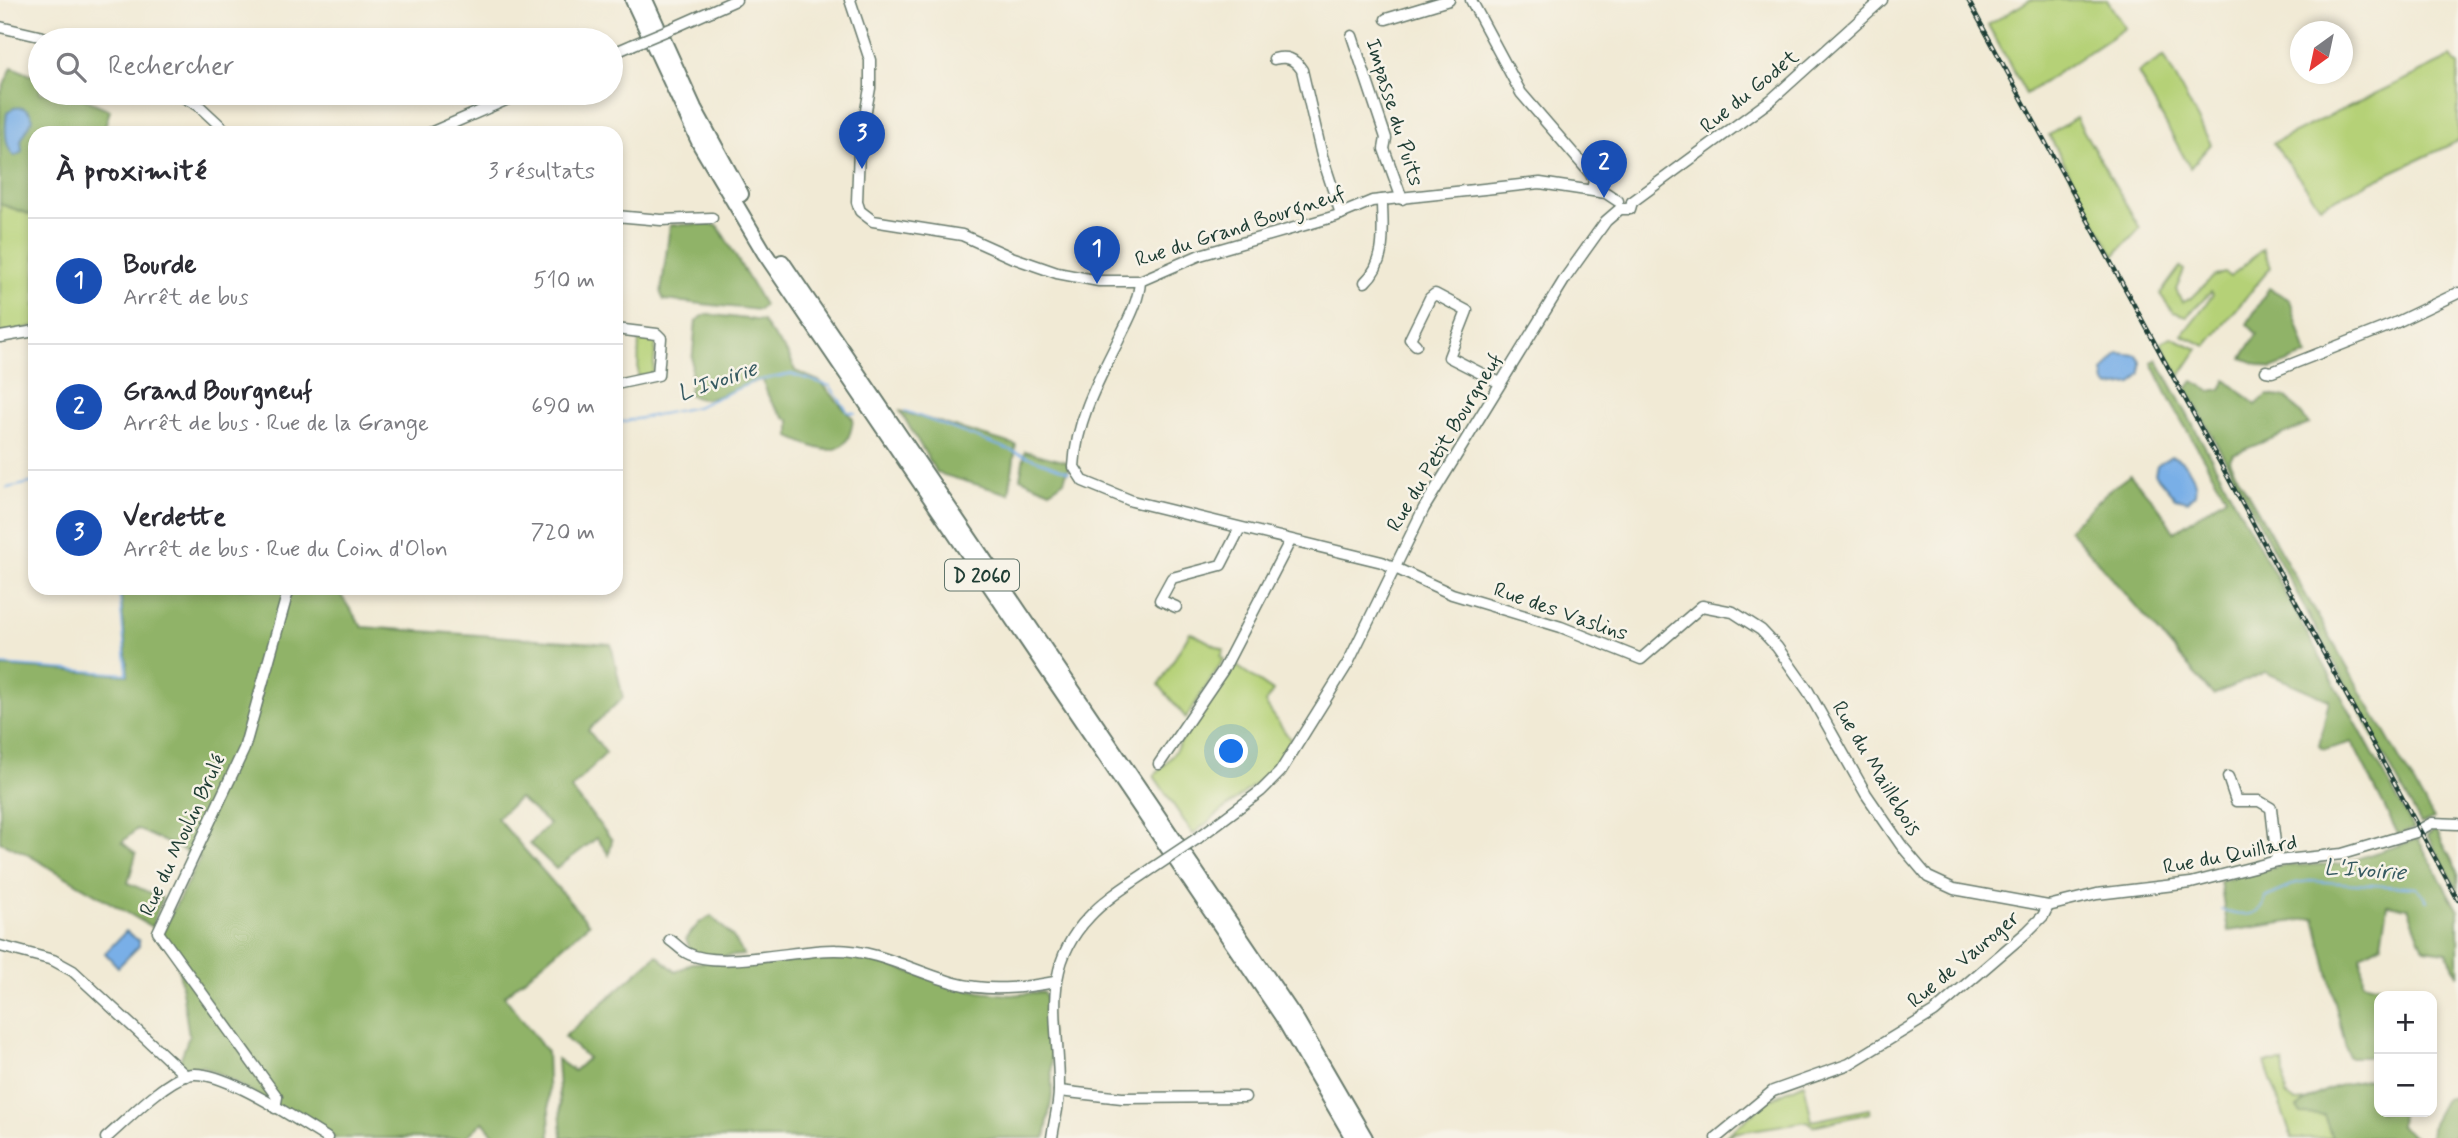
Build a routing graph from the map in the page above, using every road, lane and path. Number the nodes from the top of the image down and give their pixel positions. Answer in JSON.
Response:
{"nodes":[{"id":1,"x":633,"y":0,"type":"edge"},
{"id":2,"x":645,"y":0,"type":"edge"},
{"id":3,"x":736,"y":0,"type":"edge"},
{"id":4,"x":850,"y":0,"type":"edge"},
{"id":5,"x":1449,"y":0,"type":"edge"},
{"id":6,"x":1471,"y":0,"type":"edge"},
{"id":7,"x":1882,"y":0,"type":"edge"},
{"id":8,"x":1386,"y":19,"type":"dead end"},
{"id":9,"x":0,"y":27,"type":"edge"},
{"id":10,"x":28,"y":34,"type":"edge"},
{"id":11,"x":1352,"y":36,"type":"dead end"},
{"id":12,"x":623,"y":49,"type":"edge"},
{"id":13,"x":1274,"y":59,"type":"dead end"},
{"id":14,"x":198,"y":105,"type":"edge"},
{"id":15,"x":495,"y":105,"type":"edge"},
{"id":16,"x":220,"y":126,"type":"edge"},
{"id":17,"x":446,"y":126,"type":"edge"},
{"id":18,"x":1592,"y":190,"type":"junction"},
{"id":19,"x":1402,"y":199,"type":"junction"},
{"id":20,"x":1382,"y":200,"type":"junction"},
{"id":21,"x":1632,"y":202,"type":"joint"},
{"id":22,"x":1619,"y":205,"type":"junction"},
{"id":23,"x":1341,"y":214,"type":"junction"},
{"id":24,"x":623,"y":217,"type":"edge"},
{"id":25,"x":712,"y":218,"type":"dead end"},
{"id":26,"x":1140,"y":281,"type":"junction"},
{"id":27,"x":1365,"y":282,"type":"dead end"},
{"id":28,"x":2458,"y":293,"type":"edge"},
{"id":29,"x":623,"y":330,"type":"edge"},
{"id":30,"x":28,"y":332,"type":"edge"},
{"id":31,"x":0,"y":337,"type":"edge"},
{"id":32,"x":1416,"y":345,"type":"dead end"},
{"id":33,"x":2266,"y":372,"type":"dead end"},
{"id":34,"x":623,"y":383,"type":"edge"},
{"id":35,"x":1500,"y":383,"type":"junction"},
{"id":36,"x":1240,"y":528,"type":"junction"},
{"id":37,"x":1290,"y":541,"type":"junction"},
{"id":38,"x":1394,"y":566,"type":"junction"},
{"id":39,"x":287,"y":595,"type":"edge"},
{"id":40,"x":1702,"y":606,"type":"joint"},
{"id":41,"x":1176,"y":607,"type":"dead end"},
{"id":42,"x":1159,"y":764,"type":"dead end"},
{"id":43,"x":2228,"y":777,"type":"dead end"},
{"id":44,"x":2458,"y":824,"type":"edge"},
{"id":45,"x":2277,"y":861,"type":"junction"},
{"id":46,"x":2048,"y":906,"type":"junction"},
{"id":47,"x":670,"y":940,"type":"dead end"},
{"id":48,"x":0,"y":946,"type":"edge"},
{"id":49,"x":1055,"y":982,"type":"junction"},
{"id":50,"x":186,"y":1076,"type":"junction"},
{"id":51,"x":1059,"y":1091,"type":"junction"},
{"id":52,"x":1245,"y":1097,"type":"dead end"},
{"id":53,"x":275,"y":1108,"type":"junction"},
{"id":54,"x":106,"y":1138,"type":"edge"},
{"id":55,"x":327,"y":1138,"type":"edge"},
{"id":56,"x":1052,"y":1138,"type":"edge"},
{"id":57,"x":1353,"y":1138,"type":"edge"},
{"id":58,"x":1365,"y":1138,"type":"edge"},
{"id":59,"x":1716,"y":1138,"type":"edge"}],
"edges":[{"from":1,"to":57,"type":"highway","number":"D 2060"},
{"from":2,"to":58,"type":"highway","number":"D 2060"},
{"from":3,"to":12,"type":"street","bridge":true},
{"from":4,"to":26,"type":"street","name":"Rue du Grand Bourgneuf"},
{"from":5,"to":8,"type":"street"},
{"from":6,"to":18,"type":"street"},
{"from":7,"to":21,"type":"street","name":"Rue du Godet"},
{"from":9,"to":10,"type":"street"},
{"from":11,"to":19,"type":"street","name":"Impasse du Puits"},
{"from":13,"to":23,"type":"street"},
{"from":14,"to":16,"type":"street"},
{"from":15,"to":17,"type":"street"},
{"from":18,"to":19,"type":"street","name":"Rue du Grand Bourgneuf"},
{"from":18,"to":22,"type":"street","name":"Rue du Grand Bourgneuf"},
{"from":19,"to":20,"type":"street","name":"Rue du Grand Bourgneuf"},
{"from":20,"to":23,"type":"street","name":"Rue du Grand Bourgneuf"},
{"from":20,"to":27,"type":"street"},
{"from":21,"to":22,"type":"street","name":"Rue du Petit Bourgneuf"},
{"from":22,"to":35,"type":"street","name":"Rue du Petit Bourgneuf"},
{"from":23,"to":26,"type":"street","name":"Rue du Grand Bourgneuf"},
{"from":24,"to":25,"type":"street"},
{"from":26,"to":36,"type":"street"},
{"from":28,"to":33,"type":"street"},
{"from":29,"to":34,"type":"street"},
{"from":30,"to":31,"type":"street"},
{"from":32,"to":35,"type":"street"},
{"from":35,"to":38,"type":"street","name":"Rue du Petit Bourgneuf"},
{"from":36,"to":37,"type":"street"},
{"from":36,"to":41,"type":"street"},
{"from":37,"to":38,"type":"street"},
{"from":37,"to":42,"type":"street"},
{"from":38,"to":40,"type":"street","name":"Rue des Vaslins"},
{"from":38,"to":49,"type":"street","name":"Rue du Petit Bourgneuf","bridge":true},
{"from":39,"to":53,"type":"street","name":"Rue du Moulin Brulé"},
{"from":40,"to":46,"type":"street","name":"Rue du Maillebois"},
{"from":43,"to":45,"type":"street"},
{"from":44,"to":45,"type":"street","name":"Rue du Quillard"},
{"from":45,"to":46,"type":"street","name":"Rue du Quillard"},
{"from":46,"to":59,"type":"street","name":"Rue de Vauroger"},
{"from":47,"to":49,"type":"street"},
{"from":48,"to":50,"type":"street"},
{"from":49,"to":51,"type":"street"},
{"from":50,"to":53,"type":"street"},
{"from":50,"to":54,"type":"street"},
{"from":51,"to":52,"type":"street"},
{"from":51,"to":56,"type":"street"},
{"from":53,"to":55,"type":"street"}]}
